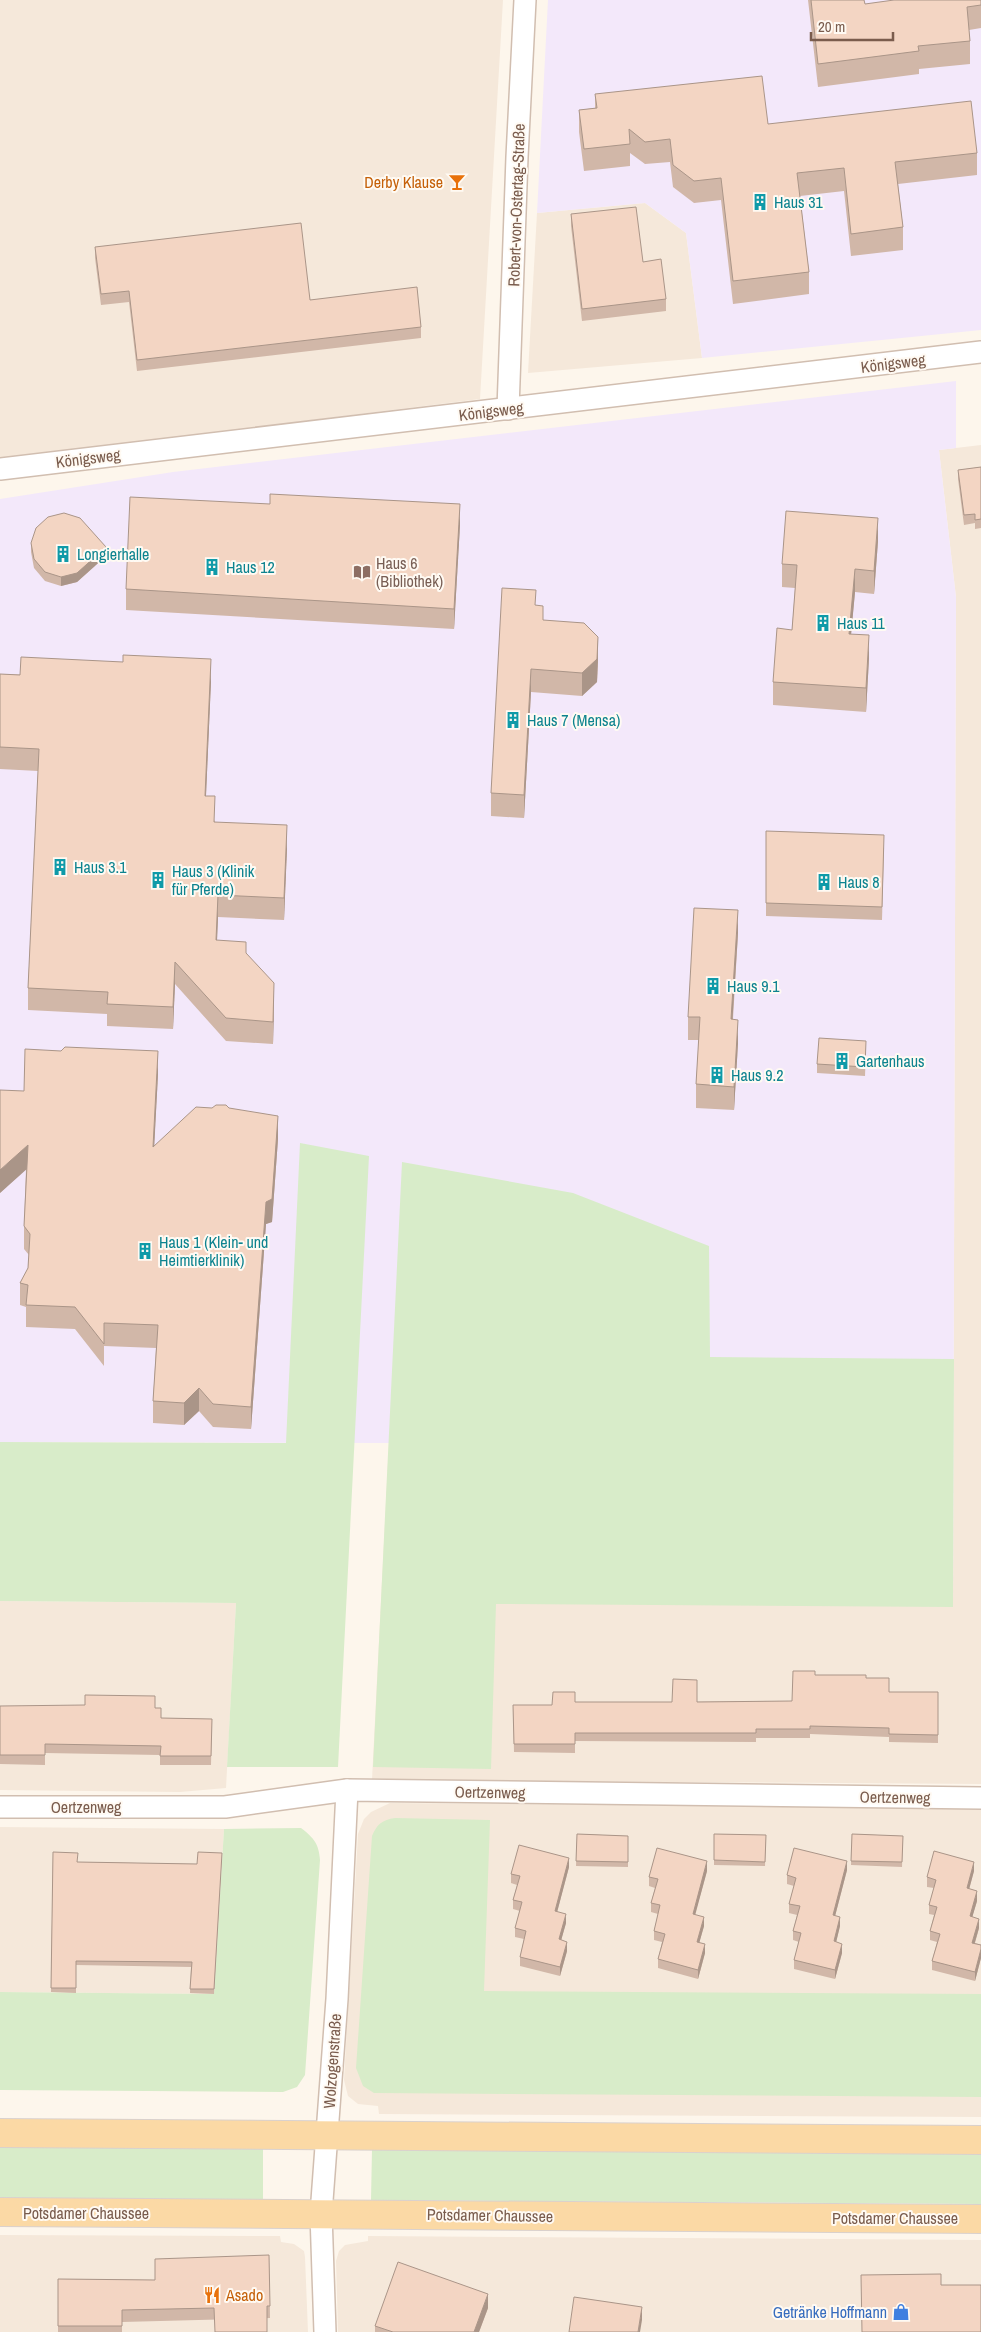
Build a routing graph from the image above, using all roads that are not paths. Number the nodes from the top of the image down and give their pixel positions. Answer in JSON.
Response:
{"nodes":[{"id":1,"x":525,"y":0,"type":"edge"},
{"id":2,"x":981,"y":352,"type":"edge"},
{"id":3,"x":508,"y":409,"type":"junction"},
{"id":4,"x":0,"y":469,"type":"edge"},
{"id":5,"x":348,"y":1790,"type":"junction"},
{"id":6,"x":981,"y":1798,"type":"edge"},
{"id":7,"x":0,"y":1807,"type":"edge"},
{"id":8,"x":0,"y":2133,"type":"edge"},
{"id":9,"x":327,"y":2136,"type":"junction"},
{"id":10,"x":981,"y":2140,"type":"edge"},
{"id":11,"x":0,"y":2212,"type":"edge"},
{"id":12,"x":321,"y":2214,"type":"junction"},
{"id":13,"x":981,"y":2219,"type":"edge"},
{"id":14,"x":325,"y":2332,"type":"edge"}],
"edges":[{"from":1,"to":3,"type":"street","name":"Robert-von-Ostertag-Straße"},
{"from":2,"to":3,"type":"street","name":"Königsweg"},
{"from":3,"to":4,"type":"street","name":"Königsweg"},
{"from":5,"to":6,"type":"street","name":"Oertzenweg"},
{"from":5,"to":7,"type":"street","name":"Oertzenweg"},
{"from":5,"to":9,"type":"street","name":"Wolzogenstraße"},
{"from":8,"to":9,"type":"main road"},
{"from":9,"to":10,"type":"main road"},
{"from":9,"to":12,"type":"street","name":"Wolzogenstraße"},
{"from":11,"to":12,"type":"main road","name":"Potsdamer Chaussee"},
{"from":12,"to":13,"type":"main road","name":"Potsdamer Chaussee"},
{"from":12,"to":14,"type":"street","name":"Wolzogenstraße"}]}
